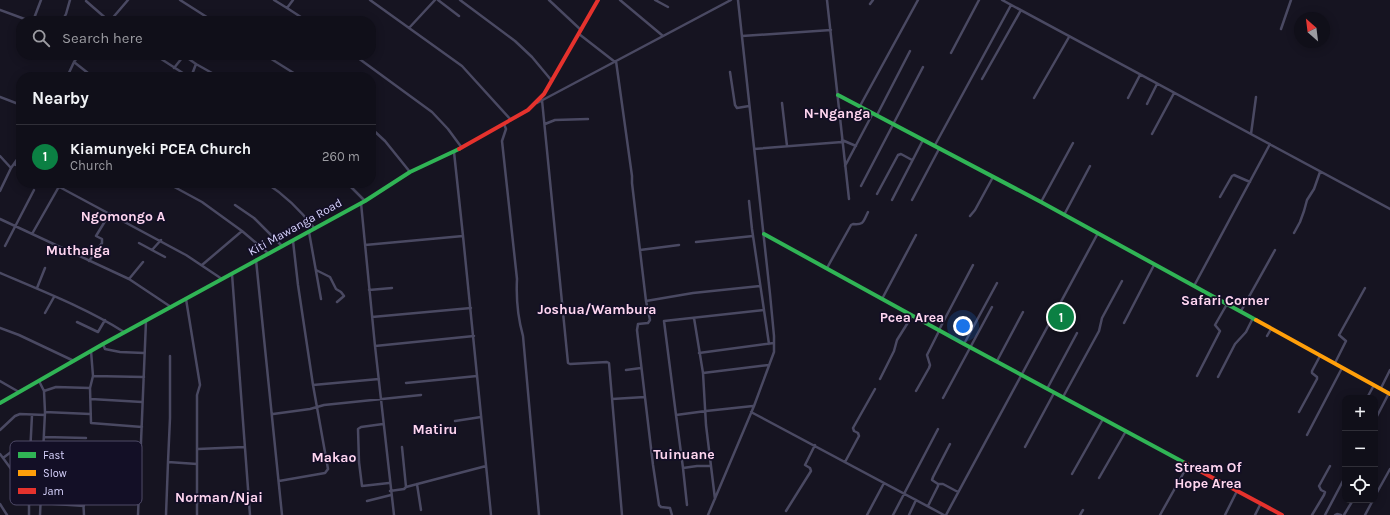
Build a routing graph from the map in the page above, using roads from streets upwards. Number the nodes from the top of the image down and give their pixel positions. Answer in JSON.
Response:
{"nodes":[{"id":1,"x":42,"y":0,"type":"edge"},
{"id":2,"x":70,"y":0,"type":"edge"},
{"id":3,"x":128,"y":0,"type":"edge"},
{"id":4,"x":180,"y":0,"type":"edge"},
{"id":5,"x":274,"y":0,"type":"edge"},
{"id":6,"x":293,"y":0,"type":"edge"},
{"id":7,"x":370,"y":0,"type":"edge"},
{"id":8,"x":435,"y":0,"type":"edge"},
{"id":9,"x":438,"y":0,"type":"edge"},
{"id":10,"x":460,"y":0,"type":"edge"},
{"id":11,"x":549,"y":0,"type":"edge"},
{"id":12,"x":598,"y":0,"type":"edge"},
{"id":13,"x":620,"y":0,"type":"edge"},
{"id":14,"x":655,"y":0,"type":"edge"},
{"id":15,"x":731,"y":0,"type":"edge"},
{"id":16,"x":738,"y":0,"type":"edge"},
{"id":17,"x":827,"y":0,"type":"edge"},
{"id":18,"x":873,"y":0,"type":"edge"},
{"id":19,"x":918,"y":0,"type":"edge"},
{"id":20,"x":979,"y":0,"type":"edge"},
{"id":21,"x":1002,"y":0,"type":"edge"},
{"id":22,"x":1291,"y":0,"type":"edge"},
{"id":23,"x":86,"y":1,"type":"dead end"},
{"id":24,"x":870,"y":4,"type":"dead end"},
{"id":25,"x":1011,"y":5,"type":"junction"},
{"id":26,"x":287,"y":8,"type":"junction"},
{"id":27,"x":668,"y":8,"type":"dead end"},
{"id":28,"x":0,"y":10,"type":"edge"},
{"id":29,"x":1021,"y":10,"type":"junction"},
{"id":30,"x":17,"y":16,"type":"edge"},
{"id":31,"x":34,"y":16,"type":"edge"},
{"id":32,"x":65,"y":16,"type":"edge"},
{"id":33,"x":104,"y":16,"type":"edge"},
{"id":34,"x":114,"y":16,"type":"edge"},
{"id":35,"x":205,"y":16,"type":"edge"},
{"id":36,"x":299,"y":16,"type":"edge"},
{"id":37,"x":458,"y":16,"type":"dead end"},
{"id":38,"x":409,"y":28,"type":"junction"},
{"id":39,"x":1281,"y":29,"type":"dead end"},
{"id":40,"x":831,"y":30,"type":"junction"},
{"id":41,"x":580,"y":32,"type":"junction"},
{"id":42,"x":663,"y":36,"type":"junction"},
{"id":43,"x":742,"y":36,"type":"junction"},
{"id":44,"x":1069,"y":37,"type":"junction"},
{"id":45,"x":910,"y":51,"type":"dead end"},
{"id":46,"x":951,"y":53,"type":"dead end"},
{"id":47,"x":162,"y":60,"type":"edge"},
{"id":48,"x":181,"y":60,"type":"edge"},
{"id":49,"x":191,"y":60,"type":"edge"},
{"id":50,"x":273,"y":60,"type":"edge"},
{"id":51,"x":361,"y":60,"type":"edge"},
{"id":52,"x":616,"y":61,"type":"junction"},
{"id":53,"x":74,"y":62,"type":"joint"},
{"id":54,"x":196,"y":64,"type":"junction"},
{"id":55,"x":923,"y":67,"type":"dead end"},
{"id":56,"x":174,"y":68,"type":"junction"},
{"id":57,"x":69,"y":72,"type":"edge"},
{"id":58,"x":87,"y":72,"type":"edge"},
{"id":59,"x":181,"y":72,"type":"edge"},
{"id":60,"x":192,"y":72,"type":"edge"},
{"id":61,"x":210,"y":72,"type":"edge"},
{"id":62,"x":292,"y":72,"type":"edge"},
{"id":63,"x":730,"y":72,"type":"dead end"},
{"id":64,"x":1140,"y":75,"type":"junction"},
{"id":65,"x":982,"y":79,"type":"dead end"},
{"id":66,"x":552,"y":81,"type":"junction"},
{"id":67,"x":1158,"y":84,"type":"junction"},
{"id":68,"x":1174,"y":93,"type":"junction"},
{"id":69,"x":838,"y":95,"type":"junction"},
{"id":70,"x":0,"y":97,"type":"edge"},
{"id":71,"x":1256,"y":97,"type":"dead end"},
{"id":72,"x":1034,"y":98,"type":"dead end"},
{"id":73,"x":1128,"y":98,"type":"dead end"},
{"id":74,"x":542,"y":100,"type":"junction"},
{"id":75,"x":16,"y":103,"type":"edge"},
{"id":76,"x":782,"y":103,"type":"dead end"},
{"id":77,"x":535,"y":104,"type":"junction"},
{"id":78,"x":1147,"y":104,"type":"dead end"},
{"id":79,"x":749,"y":106,"type":"junction"},
{"id":80,"x":860,"y":106,"type":"junction"},
{"id":81,"x":875,"y":114,"type":"junction"},
{"id":82,"x":588,"y":119,"type":"dead end"},
{"id":83,"x":511,"y":120,"type":"junction"},
{"id":84,"x":504,"y":124,"type":"junction"},
{"id":85,"x":545,"y":124,"type":"junction"},
{"id":86,"x":893,"y":124,"type":"junction"},
{"id":87,"x":376,"y":133,"type":"edge"},
{"id":88,"x":1152,"y":134,"type":"dead end"},
{"id":89,"x":1251,"y":134,"type":"junction"},
{"id":90,"x":923,"y":140,"type":"junction"},
{"id":91,"x":842,"y":141,"type":"junction"},
{"id":92,"x":1073,"y":142,"type":"dead end"},
{"id":93,"x":1270,"y":144,"type":"junction"},
{"id":94,"x":935,"y":145,"type":"junction"},
{"id":95,"x":787,"y":146,"type":"junction"},
{"id":96,"x":856,"y":146,"type":"junction"},
{"id":97,"x":462,"y":148,"type":"junction"},
{"id":98,"x":754,"y":149,"type":"junction"},
{"id":99,"x":939,"y":149,"type":"junction"},
{"id":100,"x":454,"y":152,"type":"junction"},
{"id":101,"x":0,"y":156,"type":"edge"},
{"id":102,"x":912,"y":160,"type":"junction"},
{"id":103,"x":16,"y":161,"type":"edge"},
{"id":104,"x":14,"y":164,"type":"joint"},
{"id":105,"x":845,"y":166,"type":"junction"},
{"id":106,"x":1090,"y":166,"type":"dead end"},
{"id":107,"x":11,"y":168,"type":"junction"},
{"id":108,"x":410,"y":172,"type":"junction"},
{"id":109,"x":1320,"y":172,"type":"junction"},
{"id":110,"x":993,"y":177,"type":"junction"},
{"id":111,"x":1250,"y":182,"type":"junction"},
{"id":112,"x":862,"y":186,"type":"dead end"},
{"id":113,"x":58,"y":188,"type":"edge"},
{"id":114,"x":61,"y":188,"type":"edge"},
{"id":115,"x":176,"y":188,"type":"edge"},
{"id":116,"x":273,"y":188,"type":"edge"},
{"id":117,"x":351,"y":188,"type":"edge"},
{"id":118,"x":34,"y":190,"type":"dead end"},
{"id":119,"x":0,"y":191,"type":"edge"},
{"id":120,"x":878,"y":194,"type":"dead end"},
{"id":121,"x":1220,"y":197,"type":"dead end"},
{"id":122,"x":848,"y":199,"type":"dead end"},
{"id":123,"x":892,"y":200,"type":"dead end"},
{"id":124,"x":912,"y":200,"type":"dead end"},
{"id":125,"x":363,"y":201,"type":"junction"},
{"id":126,"x":749,"y":201,"type":"dead end"},
{"id":127,"x":1041,"y":202,"type":"junction"},
{"id":128,"x":235,"y":205,"type":"dead end"},
{"id":129,"x":1390,"y":208,"type":"edge"},
{"id":130,"x":868,"y":212,"type":"dead end"},
{"id":131,"x":110,"y":213,"type":"junction"},
{"id":132,"x":1064,"y":215,"type":"junction"},
{"id":133,"x":970,"y":216,"type":"dead end"},
{"id":134,"x":0,"y":219,"type":"edge"},
{"id":135,"x":16,"y":226,"type":"junction"},
{"id":136,"x":315,"y":229,"type":"junction"},
{"id":137,"x":242,"y":231,"type":"junction"},
{"id":138,"x":309,"y":232,"type":"junction"},
{"id":139,"x":1098,"y":233,"type":"junction"},
{"id":140,"x":1294,"y":233,"type":"dead end"},
{"id":141,"x":32,"y":234,"type":"junction"},
{"id":142,"x":764,"y":234,"type":"junction"},
{"id":143,"x":916,"y":235,"type":"dead end"},
{"id":144,"x":464,"y":236,"type":"junction"},
{"id":145,"x":753,"y":236,"type":"junction"},
{"id":146,"x":160,"y":240,"type":"junction"},
{"id":147,"x":293,"y":241,"type":"junction"},
{"id":148,"x":696,"y":242,"type":"dead end"},
{"id":149,"x":139,"y":243,"type":"dead end"},
{"id":150,"x":365,"y":245,"type":"junction"},
{"id":151,"x":679,"y":245,"type":"dead end"},
{"id":152,"x":5,"y":246,"type":"dead end"},
{"id":153,"x":282,"y":246,"type":"junction"},
{"id":154,"x":152,"y":250,"type":"junction"},
{"id":155,"x":640,"y":250,"type":"junction"},
{"id":156,"x":1275,"y":250,"type":"dead end"},
{"id":157,"x":269,"y":254,"type":"junction"},
{"id":158,"x":165,"y":256,"type":"dead end"},
{"id":159,"x":256,"y":260,"type":"junction"},
{"id":160,"x":89,"y":261,"type":"junction"},
{"id":161,"x":143,"y":262,"type":"dead end"},
{"id":162,"x":1155,"y":264,"type":"junction"},
{"id":163,"x":202,"y":265,"type":"junction"},
{"id":164,"x":973,"y":265,"type":"dead end"},
{"id":165,"x":45,"y":268,"type":"dead end"},
{"id":166,"x":827,"y":268,"type":"junction"},
{"id":167,"x":316,"y":270,"type":"junction"},
{"id":168,"x":0,"y":273,"type":"edge"},
{"id":169,"x":232,"y":274,"type":"junction"},
{"id":170,"x":129,"y":279,"type":"junction"},
{"id":171,"x":222,"y":279,"type":"junction"},
{"id":172,"x":1122,"y":282,"type":"dead end"},
{"id":173,"x":997,"y":283,"type":"dead end"},
{"id":174,"x":760,"y":286,"type":"junction"},
{"id":175,"x":1194,"y":286,"type":"junction"},
{"id":176,"x":37,"y":288,"type":"junction"},
{"id":177,"x":392,"y":288,"type":"dead end"},
{"id":178,"x":1365,"y":288,"type":"dead end"},
{"id":179,"x":369,"y":290,"type":"junction"},
{"id":180,"x":54,"y":297,"type":"junction"},
{"id":181,"x":186,"y":299,"type":"junction"},
{"id":182,"x":321,"y":299,"type":"dead end"},
{"id":183,"x":882,"y":299,"type":"junction"},
{"id":184,"x":646,"y":301,"type":"junction"},
{"id":185,"x":337,"y":302,"type":"dead end"},
{"id":186,"x":1227,"y":303,"type":"junction"},
{"id":187,"x":172,"y":307,"type":"junction"},
{"id":188,"x":992,"y":307,"type":"dead end"},
{"id":189,"x":471,"y":308,"type":"junction"},
{"id":190,"x":764,"y":310,"type":"junction"},
{"id":191,"x":1241,"y":311,"type":"junction"},
{"id":192,"x":1023,"y":312,"type":"dead end"},
{"id":193,"x":45,"y":313,"type":"dead end"},
{"id":194,"x":912,"y":315,"type":"junction"},
{"id":195,"x":372,"y":317,"type":"junction"},
{"id":196,"x":694,"y":318,"type":"junction"},
{"id":197,"x":1254,"y":318,"type":"junction"},
{"id":198,"x":105,"y":320,"type":"junction"},
{"id":199,"x":146,"y":321,"type":"junction"},
{"id":200,"x":76,"y":322,"type":"dead end"},
{"id":201,"x":1124,"y":323,"type":"dead end"},
{"id":202,"x":0,"y":328,"type":"edge"},
{"id":203,"x":1271,"y":329,"type":"junction"},
{"id":204,"x":939,"y":330,"type":"junction"},
{"id":205,"x":125,"y":333,"type":"junction"},
{"id":206,"x":1077,"y":333,"type":"dead end"},
{"id":207,"x":474,"y":336,"type":"junction"},
{"id":208,"x":1267,"y":336,"type":"dead end"},
{"id":209,"x":774,"y":343,"type":"junction"},
{"id":210,"x":103,"y":344,"type":"junction"},
{"id":211,"x":769,"y":344,"type":"junction"},
{"id":212,"x":964,"y":344,"type":"junction"},
{"id":213,"x":375,"y":346,"type":"junction"},
{"id":214,"x":971,"y":347,"type":"junction"},
{"id":215,"x":90,"y":351,"type":"junction"},
{"id":216,"x":144,"y":353,"type":"junction"},
{"id":217,"x":700,"y":353,"type":"junction"},
{"id":218,"x":1320,"y":355,"type":"junction"},
{"id":219,"x":170,"y":356,"type":"dead end"},
{"id":220,"x":75,"y":361,"type":"junction"},
{"id":221,"x":997,"y":361,"type":"junction"},
{"id":222,"x":1335,"y":363,"type":"junction"},
{"id":223,"x":769,"y":365,"type":"junction"},
{"id":224,"x":1342,"y":367,"type":"junction"},
{"id":225,"x":641,"y":368,"type":"junction"},
{"id":226,"x":626,"y":370,"type":"dead end"},
{"id":227,"x":1390,"y":370,"type":"edge"},
{"id":228,"x":703,"y":373,"type":"junction"},
{"id":229,"x":1022,"y":374,"type":"junction"},
{"id":230,"x":93,"y":376,"type":"junction"},
{"id":231,"x":477,"y":376,"type":"junction"},
{"id":232,"x":1197,"y":376,"type":"dead end"},
{"id":233,"x":144,"y":377,"type":"junction"},
{"id":234,"x":1218,"y":377,"type":"dead end"},
{"id":235,"x":379,"y":379,"type":"junction"},
{"id":236,"x":880,"y":379,"type":"dead end"},
{"id":237,"x":0,"y":381,"type":"edge"},
{"id":238,"x":39,"y":381,"type":"junction"},
{"id":239,"x":406,"y":383,"type":"dead end"},
{"id":240,"x":1374,"y":384,"type":"junction"},
{"id":241,"x":313,"y":385,"type":"junction"},
{"id":242,"x":90,"y":388,"type":"junction"},
{"id":243,"x":1047,"y":388,"type":"junction"},
{"id":244,"x":1381,"y":388,"type":"junction"},
{"id":245,"x":875,"y":389,"type":"dead end"},
{"id":246,"x":44,"y":391,"type":"junction"},
{"id":247,"x":916,"y":391,"type":"dead end"},
{"id":248,"x":19,"y":393,"type":"junction"},
{"id":249,"x":1054,"y":393,"type":"junction"},
{"id":250,"x":1390,"y":393,"type":"edge"},
{"id":251,"x":421,"y":395,"type":"dead end"},
{"id":252,"x":1368,"y":395,"type":"edge"},
{"id":253,"x":645,"y":397,"type":"junction"},
{"id":254,"x":1062,"y":397,"type":"junction"},
{"id":255,"x":943,"y":398,"type":"dead end"},
{"id":256,"x":91,"y":399,"type":"junction"},
{"id":257,"x":612,"y":399,"type":"junction"},
{"id":258,"x":381,"y":400,"type":"junction"},
{"id":259,"x":142,"y":402,"type":"junction"},
{"id":260,"x":0,"y":403,"type":"edge"},
{"id":261,"x":754,"y":406,"type":"junction"},
{"id":262,"x":317,"y":407,"type":"junction"},
{"id":263,"x":706,"y":411,"type":"junction"},
{"id":264,"x":751,"y":412,"type":"junction"},
{"id":265,"x":1299,"y":412,"type":"dead end"},
{"id":266,"x":45,"y":413,"type":"junction"},
{"id":267,"x":90,"y":414,"type":"junction"},
{"id":268,"x":273,"y":414,"type":"junction"},
{"id":269,"x":32,"y":415,"type":"junction"},
{"id":270,"x":676,"y":415,"type":"junction"},
{"id":271,"x":1378,"y":415,"type":"edge"},
{"id":272,"x":481,"y":417,"type":"junction"},
{"id":273,"x":1102,"y":419,"type":"junction"},
{"id":274,"x":455,"y":421,"type":"dead end"},
{"id":275,"x":383,"y":424,"type":"junction"},
{"id":276,"x":142,"y":427,"type":"junction"},
{"id":277,"x":938,"y":429,"type":"dead end"},
{"id":278,"x":0,"y":430,"type":"edge"},
{"id":279,"x":1126,"y":431,"type":"junction"},
{"id":280,"x":1307,"y":435,"type":"dead end"},
{"id":281,"x":44,"y":437,"type":"junction"},
{"id":282,"x":86,"y":438,"type":"dead end"},
{"id":283,"x":31,"y":441,"type":"edge"},
{"id":284,"x":44,"y":441,"type":"edge"},
{"id":285,"x":141,"y":441,"type":"edge"},
{"id":286,"x":950,"y":444,"type":"dead end"},
{"id":287,"x":815,"y":445,"type":"junction"},
{"id":288,"x":244,"y":447,"type":"junction"},
{"id":289,"x":402,"y":447,"type":"dead end"},
{"id":290,"x":1025,"y":447,"type":"dead end"},
{"id":291,"x":198,"y":449,"type":"junction"},
{"id":292,"x":10,"y":453,"type":"edge"},
{"id":293,"x":0,"y":454,"type":"edge"},
{"id":294,"x":3,"y":458,"type":"junction"},
{"id":295,"x":168,"y":462,"type":"junction"},
{"id":296,"x":845,"y":462,"type":"junction"},
{"id":297,"x":197,"y":464,"type":"junction"},
{"id":298,"x":1188,"y":465,"type":"junction"},
{"id":299,"x":486,"y":466,"type":"junction"},
{"id":300,"x":710,"y":466,"type":"junction"},
{"id":301,"x":1330,"y":466,"type":"dead end"},
{"id":302,"x":10,"y":467,"type":"edge"},
{"id":303,"x":683,"y":468,"type":"junction"},
{"id":304,"x":1390,"y":469,"type":"edge"},
{"id":305,"x":1072,"y":474,"type":"dead end"},
{"id":306,"x":1099,"y":478,"type":"dead end"},
{"id":307,"x":279,"y":480,"type":"junction"},
{"id":308,"x":1342,"y":482,"type":"edge"},
{"id":309,"x":389,"y":483,"type":"junction"},
{"id":310,"x":884,"y":483,"type":"junction"},
{"id":311,"x":417,"y":484,"type":"junction"},
{"id":312,"x":938,"y":484,"type":"junction"},
{"id":313,"x":406,"y":487,"type":"junction"},
{"id":314,"x":390,"y":491,"type":"junction"},
{"id":315,"x":1237,"y":491,"type":"junction"},
{"id":316,"x":1378,"y":491,"type":"edge"},
{"id":317,"x":958,"y":492,"type":"junction"},
{"id":318,"x":905,"y":494,"type":"junction"},
{"id":319,"x":391,"y":496,"type":"junction"},
{"id":320,"x":249,"y":499,"type":"junction"},
{"id":321,"x":715,"y":500,"type":"junction"},
{"id":322,"x":916,"y":500,"type":"junction"},
{"id":323,"x":368,"y":501,"type":"dead end"},
{"id":324,"x":197,"y":502,"type":"junction"},
{"id":325,"x":1261,"y":503,"type":"junction"},
{"id":326,"x":1351,"y":503,"type":"edge"},
{"id":327,"x":1371,"y":503,"type":"edge"},
{"id":328,"x":0,"y":504,"type":"edge"},
{"id":329,"x":29,"y":505,"type":"edge"},
{"id":330,"x":41,"y":505,"type":"edge"},
{"id":331,"x":70,"y":505,"type":"edge"},
{"id":332,"x":139,"y":505,"type":"edge"},
{"id":333,"x":84,"y":506,"type":"joint"},
{"id":334,"x":687,"y":506,"type":"dead end"},
{"id":335,"x":928,"y":506,"type":"junction"},
{"id":336,"x":421,"y":510,"type":"dead end"},
{"id":337,"x":1082,"y":510,"type":"dead end"},
{"id":338,"x":786,"y":511,"type":"dead end"},
{"id":339,"x":7,"y":515,"type":"edge"},
{"id":340,"x":29,"y":515,"type":"edge"},
{"id":341,"x":40,"y":515,"type":"edge"},
{"id":342,"x":84,"y":515,"type":"edge"},
{"id":343,"x":138,"y":515,"type":"edge"},
{"id":344,"x":166,"y":515,"type":"edge"},
{"id":345,"x":197,"y":515,"type":"edge"},
{"id":346,"x":250,"y":515,"type":"edge"},
{"id":347,"x":282,"y":515,"type":"edge"},
{"id":348,"x":393,"y":515,"type":"edge"},
{"id":349,"x":491,"y":515,"type":"edge"},
{"id":350,"x":539,"y":515,"type":"edge"},
{"id":351,"x":622,"y":515,"type":"edge"},
{"id":352,"x":672,"y":515,"type":"edge"},
{"id":353,"x":708,"y":515,"type":"edge"},
{"id":354,"x":867,"y":515,"type":"edge"},
{"id":355,"x":893,"y":515,"type":"edge"},
{"id":356,"x":909,"y":515,"type":"edge"},
{"id":357,"x":945,"y":515,"type":"edge"},
{"id":358,"x":1080,"y":515,"type":"edge"},
{"id":359,"x":1160,"y":515,"type":"edge"},
{"id":360,"x":1225,"y":515,"type":"edge"},
{"id":361,"x":1254,"y":515,"type":"edge"},
{"id":362,"x":1282,"y":515,"type":"edge"},
{"id":363,"x":1312,"y":515,"type":"edge"},
{"id":364,"x":1325,"y":515,"type":"edge"},
{"id":365,"x":1336,"y":515,"type":"edge"},
{"id":366,"x":1341,"y":515,"type":"edge"},
{"id":367,"x":1344,"y":515,"type":"edge"},
{"id":368,"x":1365,"y":515,"type":"edge"}],
"edges":[{"from":1,"to":31,"type":"street"},
{"from":2,"to":32,"type":"street"},
{"from":3,"to":34,"type":"street"},
{"from":4,"to":35,"type":"street"},
{"from":5,"to":26,"type":"street"},
{"from":6,"to":26,"type":"street"},
{"from":7,"to":38,"type":"street"},
{"from":8,"to":38,"type":"street"},
{"from":9,"to":37,"type":"street"},
{"from":10,"to":66,"type":"street"},
{"from":11,"to":41,"type":"street"},
{"from":12,"to":41,"type":"street","name":"Kiti Mawanga Road"},
{"from":13,"to":42,"type":"street"},
{"from":14,"to":27,"type":"street"},
{"from":15,"to":42,"type":"street"},
{"from":16,"to":43,"type":"street"},
{"from":17,"to":40,"type":"street"},
{"from":18,"to":24,"type":"street"},
{"from":19,"to":80,"type":"street"},
{"from":20,"to":46,"type":"street"},
{"from":21,"to":25,"type":"street"},
{"from":22,"to":39,"type":"street"},
{"from":23,"to":33,"type":"street"},
{"from":25,"to":29,"type":"street"},
{"from":25,"to":94,"type":"street"},
{"from":26,"to":36,"type":"street"},
{"from":28,"to":30,"type":"street"},
{"from":29,"to":44,"type":"street"},
{"from":29,"to":65,"type":"street"},
{"from":38,"to":83,"type":"street"},
{"from":40,"to":43,"type":"street"},
{"from":40,"to":69,"type":"street"},
{"from":41,"to":52,"type":"street"},
{"from":41,"to":66,"type":"street","name":"Kiti Mawanga Road"},
{"from":42,"to":52,"type":"street"},
{"from":43,"to":79,"type":"street"},
{"from":44,"to":64,"type":"street"},
{"from":44,"to":72,"type":"street"},
{"from":45,"to":81,"type":"street"},
{"from":47,"to":56,"type":"street"},
{"from":48,"to":56,"type":"street"},
{"from":49,"to":54,"type":"street"},
{"from":50,"to":62,"type":"street"},
{"from":51,"to":97,"type":"street"},
{"from":52,"to":74,"type":"street"},
{"from":52,"to":155,"type":"street"},
{"from":53,"to":57,"type":"street"},
{"from":53,"to":58,"type":"street"},
{"from":54,"to":60,"type":"street"},
{"from":54,"to":61,"type":"street"},
{"from":55,"to":86,"type":"street"},
{"from":56,"to":59,"type":"street"},
{"from":63,"to":79,"type":"street"},
{"from":64,"to":67,"type":"street"},
{"from":64,"to":73,"type":"street"},
{"from":66,"to":77,"type":"street","name":"Kiti Mawanga Road"},
{"from":67,"to":68,"type":"street"},
{"from":67,"to":78,"type":"street"},
{"from":68,"to":88,"type":"street"},
{"from":68,"to":89,"type":"street"},
{"from":69,"to":80,"type":"street"},
{"from":69,"to":91,"type":"street"},
{"from":70,"to":75,"type":"street"},
{"from":71,"to":89,"type":"street"},
{"from":74,"to":77,"type":"street"},
{"from":74,"to":85,"type":"street"},
{"from":76,"to":95,"type":"street"},
{"from":77,"to":83,"type":"street","name":"Kiti Mawanga Road"},
{"from":79,"to":98,"type":"street"},
{"from":80,"to":81,"type":"street"},
{"from":81,"to":86,"type":"street"},
{"from":81,"to":96,"type":"street"},
{"from":82,"to":85,"type":"street"},
{"from":83,"to":84,"type":"street","name":"Kiti Mawanga Road"},
{"from":84,"to":97,"type":"street","name":"Kiti Mawanga Road"},
{"from":84,"to":350,"type":"street"},
{"from":85,"to":257,"type":"street"},
{"from":86,"to":90,"type":"street"},
{"from":86,"to":112,"type":"street"},
{"from":87,"to":108,"type":"street"},
{"from":89,"to":93,"type":"street"},
{"from":90,"to":94,"type":"street"},
{"from":90,"to":102,"type":"street"},
{"from":91,"to":95,"type":"street"},
{"from":91,"to":96,"type":"street"},
{"from":91,"to":105,"type":"street"},
{"from":92,"to":127,"type":"street"},
{"from":93,"to":109,"type":"street"},
{"from":93,"to":111,"type":"street"},
{"from":94,"to":99,"type":"street"},
{"from":95,"to":98,"type":"street"},
{"from":96,"to":105,"type":"street"},
{"from":97,"to":100,"type":"street","name":"Kiti Mawanga Road"},
{"from":98,"to":142,"type":"street"},
{"from":99,"to":110,"type":"street"},
{"from":99,"to":124,"type":"street"},
{"from":100,"to":108,"type":"street","name":"Kiti Mawanga Road"},
{"from":100,"to":144,"type":"street"},
{"from":101,"to":107,"type":"street"},
{"from":102,"to":120,"type":"street"},
{"from":102,"to":123,"type":"street"},
{"from":103,"to":104,"type":"street"},
{"from":104,"to":107,"type":"street"},
{"from":105,"to":122,"type":"street"},
{"from":106,"to":132,"type":"street"},
{"from":107,"to":119,"type":"street"},
{"from":108,"to":125,"type":"street","name":"Kiti Mawanga Road"},
{"from":109,"to":129,"type":"street"},
{"from":109,"to":140,"type":"street"},
{"from":110,"to":127,"type":"street"},
{"from":110,"to":133,"type":"street"},
{"from":111,"to":121,"type":"street"},
{"from":111,"to":175,"type":"street"},
{"from":113,"to":141,"type":"street"},
{"from":114,"to":131,"type":"street"},
{"from":115,"to":137,"type":"street"},
{"from":116,"to":136,"type":"street"},
{"from":117,"to":125,"type":"street"},
{"from":118,"to":135,"type":"street"},
{"from":125,"to":136,"type":"street","name":"Kiti Mawanga Road"},
{"from":125,"to":150,"type":"street"},
{"from":126,"to":145,"type":"street"},
{"from":127,"to":132,"type":"street"},
{"from":128,"to":153,"type":"street"},
{"from":130,"to":166,"type":"street"},
{"from":131,"to":146,"type":"street"},
{"from":131,"to":160,"type":"street"},
{"from":132,"to":139,"type":"street"},
{"from":134,"to":135,"type":"street"},
{"from":135,"to":141,"type":"street"},
{"from":135,"to":152,"type":"street"},
{"from":136,"to":138,"type":"street","name":"Kiti Mawanga Road"},
{"from":137,"to":157,"type":"street"},
{"from":137,"to":163,"type":"street"},
{"from":138,"to":147,"type":"street","name":"Kiti Mawanga Road"},
{"from":138,"to":167,"type":"street"},
{"from":139,"to":162,"type":"street"},
{"from":139,"to":229,"type":"street"},
{"from":141,"to":160,"type":"street"},
{"from":142,"to":166,"type":"street"},
{"from":142,"to":209,"type":"street"},
{"from":143,"to":183,"type":"street"},
{"from":144,"to":150,"type":"street"},
{"from":144,"to":189,"type":"street"},
{"from":145,"to":148,"type":"street"},
{"from":145,"to":174,"type":"street"},
{"from":146,"to":154,"type":"street"},
{"from":146,"to":163,"type":"street"},
{"from":147,"to":153,"type":"street","name":"Kiti Mawanga Road"},
{"from":147,"to":241,"type":"street"},
{"from":149,"to":154,"type":"street"},
{"from":150,"to":179,"type":"street"},
{"from":151,"to":155,"type":"street"},
{"from":153,"to":157,"type":"street","name":"Kiti Mawanga Road"},
{"from":154,"to":158,"type":"street"},
{"from":155,"to":184,"type":"street"},
{"from":156,"to":191,"type":"street"},
{"from":157,"to":159,"type":"street","name":"Kiti Mawanga Road"},
{"from":159,"to":169,"type":"street","name":"Kiti Mawanga Road"},
{"from":159,"to":268,"type":"street"},
{"from":160,"to":170,"type":"street"},
{"from":161,"to":170,"type":"street"},
{"from":162,"to":175,"type":"street"},
{"from":162,"to":201,"type":"street"},
{"from":163,"to":171,"type":"street"},
{"from":164,"to":204,"type":"street"},
{"from":165,"to":176,"type":"street"},
{"from":166,"to":183,"type":"street"},
{"from":167,"to":182,"type":"street"},
{"from":167,"to":185,"type":"street"},
{"from":168,"to":176,"type":"street"},
{"from":169,"to":171,"type":"street","name":"Kiti Mawanga Road"},
{"from":169,"to":288,"type":"street"},
{"from":170,"to":187,"type":"street"},
{"from":171,"to":181,"type":"street","name":"Kiti Mawanga Road"},
{"from":172,"to":254,"type":"street"},
{"from":173,"to":212,"type":"street"},
{"from":174,"to":184,"type":"street"},
{"from":174,"to":190,"type":"street"},
{"from":175,"to":186,"type":"street"},
{"from":176,"to":180,"type":"street"},
{"from":177,"to":179,"type":"street"},
{"from":178,"to":222,"type":"street"},
{"from":179,"to":195,"type":"street"},
{"from":180,"to":193,"type":"street"},
{"from":180,"to":198,"type":"street"},
{"from":181,"to":187,"type":"street","name":"Kiti Mawanga Road"},
{"from":181,"to":291,"type":"street"},
{"from":183,"to":194,"type":"street"},
{"from":184,"to":225,"type":"street"},
{"from":186,"to":191,"type":"street"},
{"from":186,"to":232,"type":"street"},
{"from":187,"to":199,"type":"street","name":"Kiti Mawanga Road"},
{"from":188,"to":214,"type":"street"},
{"from":189,"to":195,"type":"street"},
{"from":189,"to":207,"type":"street"},
{"from":190,"to":196,"type":"street"},
{"from":190,"to":211,"type":"street"},
{"from":191,"to":197,"type":"street"},
{"from":192,"to":221,"type":"street"},
{"from":194,"to":204,"type":"street"},
{"from":194,"to":236,"type":"street"},
{"from":195,"to":213,"type":"street"},
{"from":196,"to":217,"type":"street"},
{"from":196,"to":270,"type":"street"},
{"from":197,"to":203,"type":"street"},
{"from":197,"to":234,"type":"street"},
{"from":198,"to":200,"type":"street"},
{"from":198,"to":205,"type":"street"},
{"from":199,"to":205,"type":"street","name":"Kiti Mawanga Road"},
{"from":199,"to":216,"type":"street"},
{"from":202,"to":220,"type":"street"},
{"from":203,"to":208,"type":"street"},
{"from":203,"to":218,"type":"street"},
{"from":204,"to":212,"type":"street"},
{"from":204,"to":247,"type":"street"},
{"from":205,"to":210,"type":"street","name":"Kiti Mawanga Road"},
{"from":206,"to":243,"type":"street"},
{"from":207,"to":213,"type":"street"},
{"from":207,"to":231,"type":"street"},
{"from":209,"to":211,"type":"street"},
{"from":209,"to":223,"type":"street"},
{"from":210,"to":215,"type":"street","name":"Kiti Mawanga Road"},
{"from":210,"to":216,"type":"street"},
{"from":211,"to":217,"type":"street"},
{"from":212,"to":214,"type":"street"},
{"from":213,"to":235,"type":"street"},
{"from":214,"to":221,"type":"street"},
{"from":214,"to":255,"type":"street"},
{"from":215,"to":220,"type":"street","name":"Kiti Mawanga Road"},
{"from":215,"to":230,"type":"street"},
{"from":216,"to":233,"type":"street"},
{"from":217,"to":228,"type":"street"},
{"from":218,"to":222,"type":"street"},
{"from":218,"to":265,"type":"street"},
{"from":219,"to":295,"type":"street"},
{"from":220,"to":238,"type":"street","name":"Kiti Mawanga Road"},
{"from":221,"to":229,"type":"street"},
{"from":222,"to":224,"type":"street"},
{"from":223,"to":228,"type":"street"},
{"from":223,"to":261,"type":"street"},
{"from":224,"to":240,"type":"street"},
{"from":224,"to":280,"type":"street"},
{"from":225,"to":226,"type":"street"},
{"from":225,"to":253,"type":"street"},
{"from":227,"to":244,"type":"street"},
{"from":228,"to":263,"type":"street"},
{"from":229,"to":243,"type":"street"},
{"from":229,"to":317,"type":"street"},
{"from":230,"to":233,"type":"street"},
{"from":230,"to":242,"type":"street"},
{"from":231,"to":239,"type":"street"},
{"from":231,"to":272,"type":"street"},
{"from":233,"to":259,"type":"street"},
{"from":235,"to":241,"type":"street"},
{"from":235,"to":258,"type":"street"},
{"from":237,"to":248,"type":"street"},
{"from":238,"to":246,"type":"street"},
{"from":238,"to":248,"type":"street","name":"Kiti Mawanga Road"},
{"from":240,"to":244,"type":"street"},
{"from":240,"to":252,"type":"street"},
{"from":241,"to":262,"type":"street"},
{"from":242,"to":246,"type":"street"},
{"from":242,"to":256,"type":"street"},
{"from":243,"to":249,"type":"street"},
{"from":244,"to":250,"type":"street"},
{"from":245,"to":296,"type":"street"},
{"from":246,"to":266,"type":"street"},
{"from":248,"to":260,"type":"street","name":"Kiti Mawanga Road"},
{"from":249,"to":254,"type":"street"},
{"from":249,"to":290,"type":"street"},
{"from":250,"to":271,"type":"street"},
{"from":251,"to":258,"type":"street"},
{"from":253,"to":257,"type":"street"},
{"from":253,"to":352,"type":"street"},
{"from":254,"to":273,"type":"street"},
{"from":256,"to":259,"type":"street"},
{"from":256,"to":267,"type":"street"},
{"from":257,"to":351,"type":"street"},
{"from":258,"to":262,"type":"street"},
{"from":258,"to":275,"type":"street"},
{"from":259,"to":276,"type":"street"},
{"from":261,"to":263,"type":"street"},
{"from":261,"to":264,"type":"street"},
{"from":262,"to":268,"type":"street"},
{"from":262,"to":307,"type":"street"},
{"from":263,"to":270,"type":"street"},
{"from":263,"to":300,"type":"street"},
{"from":264,"to":287,"type":"street"},
{"from":264,"to":321,"type":"street"},
{"from":266,"to":267,"type":"street"},
{"from":266,"to":269,"type":"street"},
{"from":266,"to":281,"type":"street"},
{"from":267,"to":276,"type":"street"},
{"from":268,"to":307,"type":"street"},
{"from":269,"to":278,"type":"street"},
{"from":269,"to":283,"type":"street"},
{"from":270,"to":303,"type":"street"},
{"from":272,"to":274,"type":"street"},
{"from":272,"to":299,"type":"street"},
{"from":273,"to":279,"type":"street"},
{"from":273,"to":305,"type":"street"},
{"from":275,"to":309,"type":"street"},
{"from":275,"to":309,"type":"street"},
{"from":276,"to":285,"type":"street"},
{"from":277,"to":318,"type":"street"},
{"from":279,"to":298,"type":"street"},
{"from":279,"to":306,"type":"street"},
{"from":281,"to":282,"type":"street"},
{"from":281,"to":284,"type":"street"},
{"from":286,"to":312,"type":"street"},
{"from":287,"to":296,"type":"street"},
{"from":287,"to":338,"type":"street"},
{"from":288,"to":291,"type":"street"},
{"from":288,"to":320,"type":"street"},
{"from":289,"to":313,"type":"street"},
{"from":291,"to":297,"type":"street"},
{"from":292,"to":294,"type":"street"},
{"from":293,"to":294,"type":"street"},
{"from":294,"to":302,"type":"street"},
{"from":295,"to":297,"type":"street"},
{"from":295,"to":344,"type":"street"},
{"from":296,"to":310,"type":"street"},
{"from":297,"to":324,"type":"street"},
{"from":298,"to":315,"type":"street"},
{"from":298,"to":359,"type":"street"},
{"from":299,"to":311,"type":"street"},
{"from":299,"to":349,"type":"street"},
{"from":300,"to":303,"type":"street"},
{"from":300,"to":321,"type":"street"},
{"from":301,"to":363,"type":"street"},
{"from":303,"to":334,"type":"street"},
{"from":304,"to":316,"type":"street"},
{"from":307,"to":347,"type":"street"},
{"from":308,"to":364,"type":"street"},
{"from":309,"to":314,"type":"street"},
{"from":310,"to":318,"type":"street"},
{"from":310,"to":354,"type":"street"},
{"from":311,"to":313,"type":"street"},
{"from":311,"to":336,"type":"street"},
{"from":312,"to":317,"type":"street"},
{"from":312,"to":335,"type":"street"},
{"from":313,"to":314,"type":"street"},
{"from":314,"to":319,"type":"street"},
{"from":315,"to":325,"type":"street"},
{"from":315,"to":360,"type":"street"},
{"from":317,"to":357,"type":"street"},
{"from":318,"to":322,"type":"street"},
{"from":318,"to":355,"type":"street"},
{"from":319,"to":323,"type":"street"},
{"from":319,"to":348,"type":"street"},
{"from":320,"to":324,"type":"street"},
{"from":320,"to":346,"type":"street"},
{"from":321,"to":353,"type":"street"},
{"from":322,"to":335,"type":"street"},
{"from":322,"to":356,"type":"street"},
{"from":324,"to":345,"type":"street"},
{"from":325,"to":361,"type":"street"},
{"from":325,"to":362,"type":"street"},
{"from":326,"to":367,"type":"street"},
{"from":327,"to":368,"type":"street"},
{"from":328,"to":339,"type":"street"},
{"from":329,"to":340,"type":"street"},
{"from":330,"to":341,"type":"street"},
{"from":331,"to":333,"type":"street"},
{"from":332,"to":343,"type":"street"},
{"from":333,"to":342,"type":"street"},
{"from":335,"to":357,"type":"street"},
{"from":337,"to":358,"type":"street"},
{"from":365,"to":366,"type":"street"}]}
